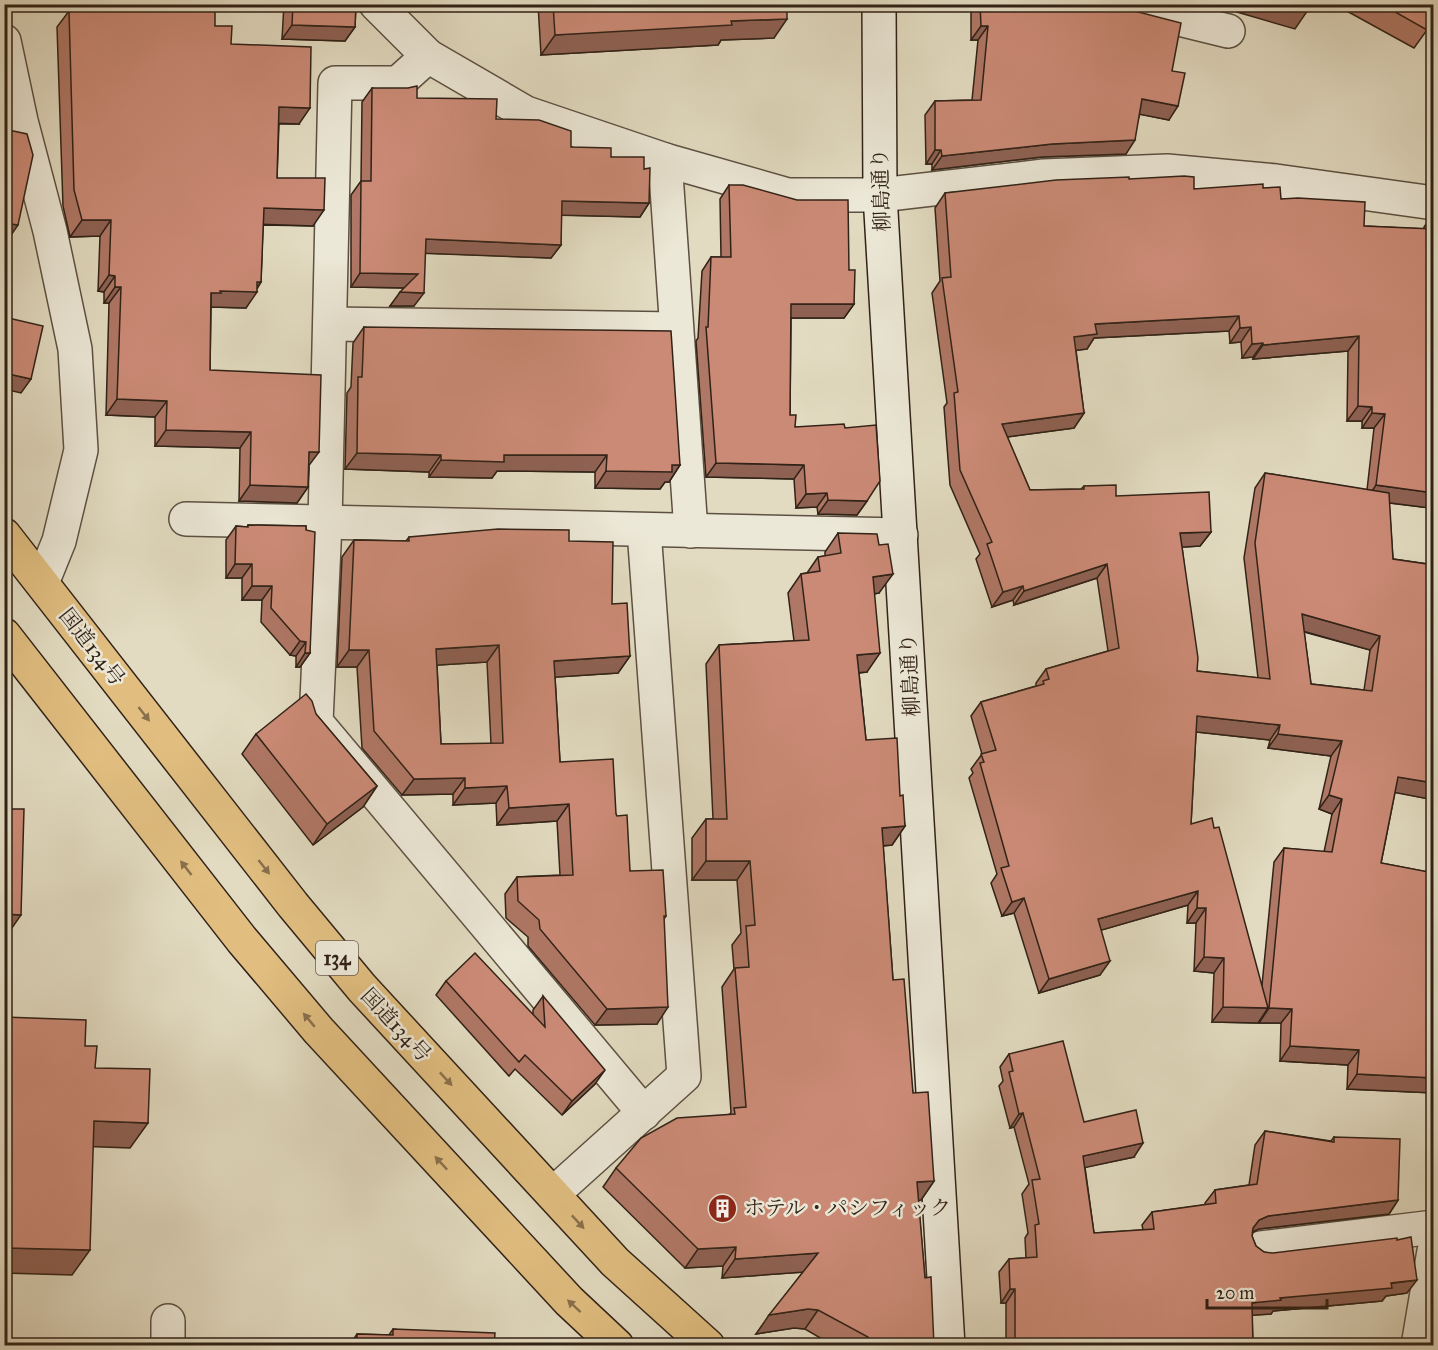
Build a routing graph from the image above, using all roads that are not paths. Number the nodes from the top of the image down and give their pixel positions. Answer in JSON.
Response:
{"nodes":[{"id":1,"x":376,"y":4,"type":"edge"},
{"id":2,"x":879,"y":4,"type":"edge"},
{"id":3,"x":1118,"y":4,"type":"edge"},
{"id":4,"x":1228,"y":31,"type":"dead end"},
{"id":5,"x":4,"y":41,"type":"edge"},
{"id":6,"x":428,"y":57,"type":"junction"},
{"id":7,"x":665,"y":160,"type":"junction"},
{"id":8,"x":880,"y":195,"type":"junction"},
{"id":9,"x":1434,"y":203,"type":"edge"},
{"id":10,"x":330,"y":324,"type":"junction"},
{"id":11,"x":676,"y":328,"type":"junction"},
{"id":12,"x":186,"y":519,"type":"dead end"},
{"id":13,"x":325,"y":523,"type":"junction"},
{"id":14,"x":644,"y":530,"type":"junction"},
{"id":15,"x":691,"y":531,"type":"junction"},
{"id":16,"x":4,"y":535,"type":"edge"},
{"id":17,"x":901,"y":535,"type":"junction"},
{"id":18,"x":42,"y":583,"type":"junction"},
{"id":19,"x":4,"y":634,"type":"edge"},
{"id":20,"x":644,"y":1113,"type":"junction"},
{"id":21,"x":552,"y":1194,"type":"junction"},
{"id":22,"x":1434,"y":1227,"type":"edge"},
{"id":23,"x":1261,"y":1248,"type":"edge"},
{"id":24,"x":1434,"y":1251,"type":"edge"},
{"id":25,"x":617,"y":1346,"type":"edge"},
{"id":26,"x":708,"y":1346,"type":"edge"},
{"id":27,"x":948,"y":1346,"type":"edge"},
{"id":28,"x":1418,"y":1346,"type":"edge"}],
"edges":[{"from":1,"to":6,"type":"street"},
{"from":2,"to":8,"type":"street","name":"柳島通り"},
{"from":3,"to":4,"type":"street"},
{"from":5,"to":18,"type":"street"},
{"from":6,"to":7,"type":"street"},
{"from":6,"to":10,"type":"street"},
{"from":7,"to":8,"type":"street"},
{"from":7,"to":11,"type":"street"},
{"from":8,"to":9,"type":"street"},
{"from":8,"to":17,"type":"street","name":"柳島通り"},
{"from":10,"to":11,"type":"street"},
{"from":10,"to":13,"type":"street"},
{"from":11,"to":15,"type":"street"},
{"from":12,"to":13,"type":"street"},
{"from":13,"to":14,"type":"street"},
{"from":13,"to":20,"type":"street"},
{"from":14,"to":15,"type":"street"},
{"from":14,"to":20,"type":"street"},
{"from":15,"to":17,"type":"street"},
{"from":16,"to":18,"type":"highway","name":"国道134号","number":"134"},
{"from":17,"to":27,"type":"street","name":"柳島通り"},
{"from":18,"to":21,"type":"highway","name":"国道134号","number":"134","one_way":true},
{"from":25,"to":19,"type":"highway","one_way":true},
{"from":20,"to":21,"type":"street"},
{"from":21,"to":26,"type":"highway","name":"国道134号","number":"134","one_way":true},
{"from":22,"to":23,"type":"street"},
{"from":24,"to":28,"type":"street"}]}
